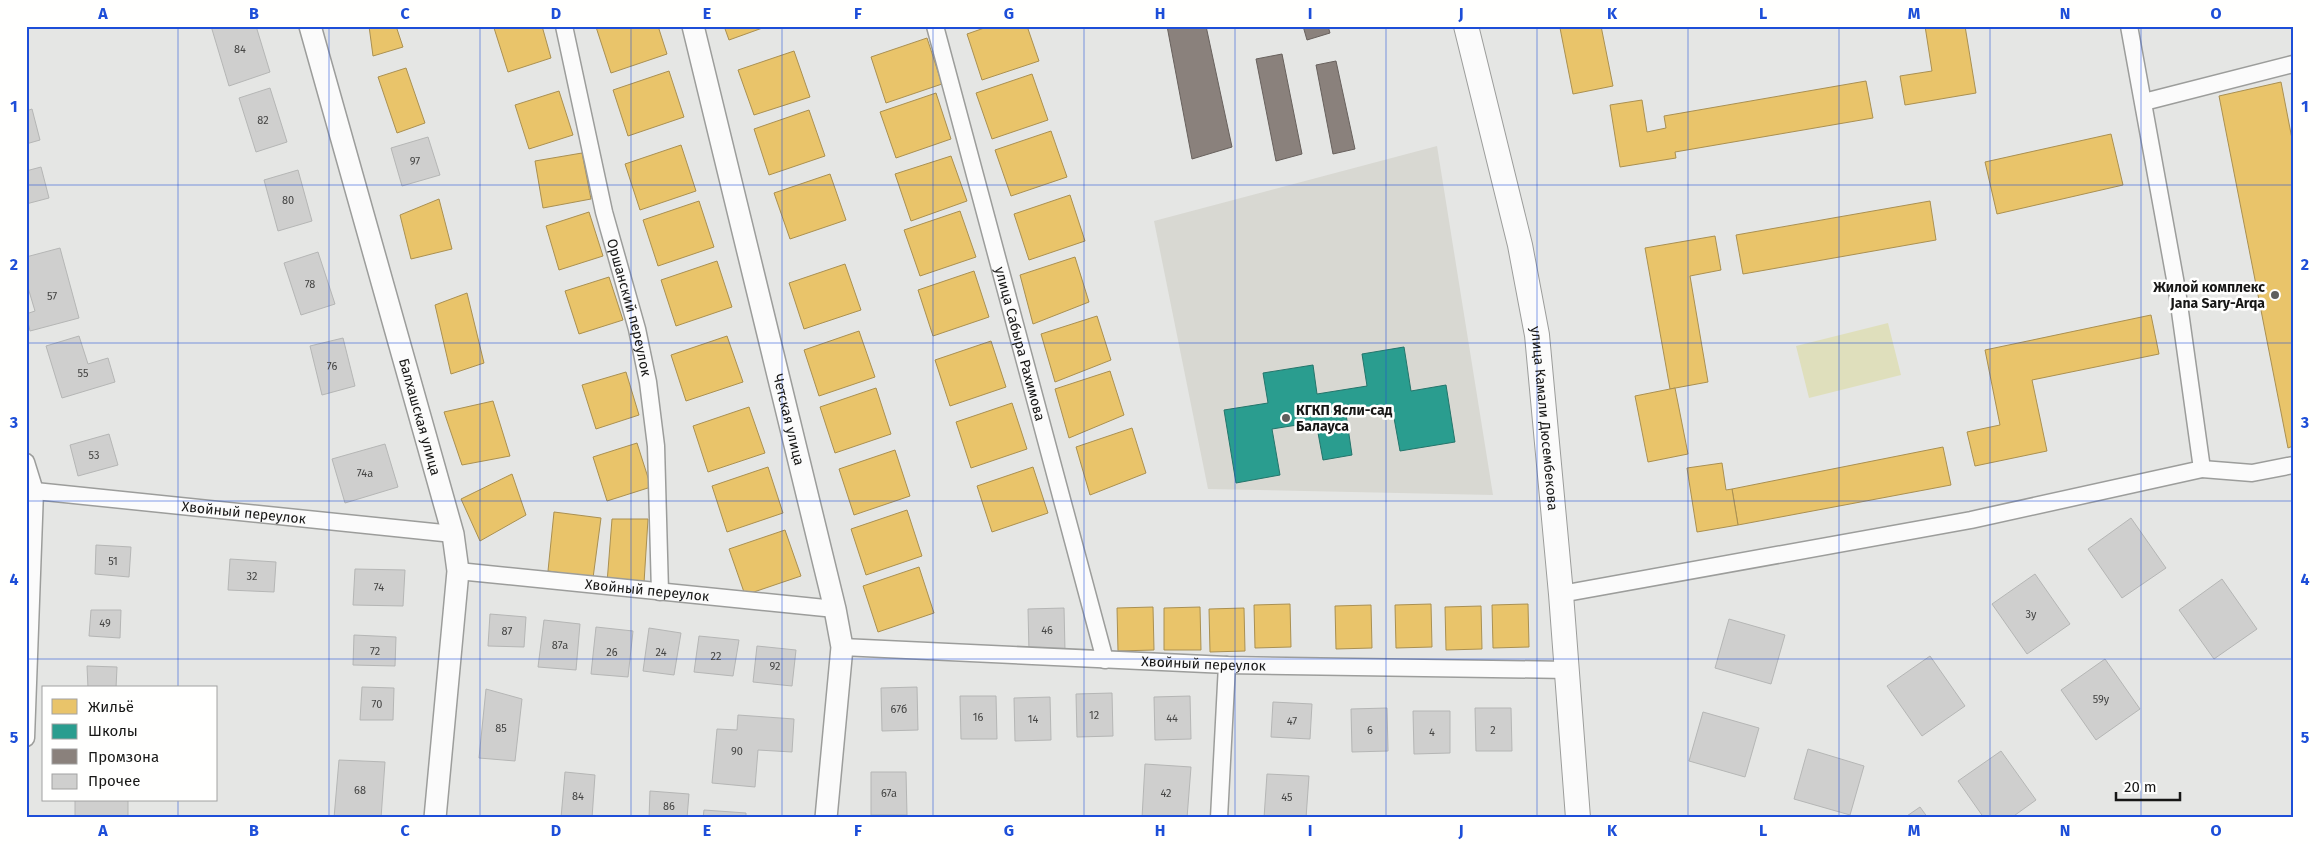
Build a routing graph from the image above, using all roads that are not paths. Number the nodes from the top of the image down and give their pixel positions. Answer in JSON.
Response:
{"nodes":[{"id":1,"x":310,"y":26,"type":"edge"},
{"id":2,"x":564,"y":26,"type":"edge"},
{"id":3,"x":693,"y":26,"type":"edge"},
{"id":4,"x":936,"y":26,"type":"edge"},
{"id":5,"x":1466,"y":26,"type":"edge"},
{"id":6,"x":2129,"y":26,"type":"edge"},
{"id":7,"x":2293,"y":64,"type":"edge"},
{"id":8,"x":2144,"y":102,"type":"junction"},
{"id":9,"x":26,"y":462,"type":"edge"},
{"id":10,"x":2293,"y":464,"type":"edge"},
{"id":11,"x":2202,"y":469,"type":"junction"},
{"id":12,"x":35,"y":491,"type":"junction"},
{"id":13,"x":453,"y":534,"type":"junction"},
{"id":14,"x":458,"y":571,"type":"junction"},
{"id":15,"x":660,"y":592,"type":"junction"},
{"id":16,"x":1562,"y":594,"type":"junction"},
{"id":17,"x":835,"y":610,"type":"junction"},
{"id":18,"x":842,"y":647,"type":"junction"},
{"id":19,"x":1105,"y":660,"type":"junction"},
{"id":20,"x":1227,"y":666,"type":"junction"},
{"id":21,"x":1568,"y":670,"type":"junction"},
{"id":22,"x":26,"y":738,"type":"edge"},
{"id":23,"x":435,"y":818,"type":"edge"},
{"id":24,"x":826,"y":818,"type":"edge"},
{"id":25,"x":1219,"y":818,"type":"edge"},
{"id":26,"x":1578,"y":818,"type":"edge"}],
"edges":[{"from":1,"to":13,"type":"street","name":"Балхашская улица"},
{"from":2,"to":15,"type":"street","name":"Оршанский переулок"},
{"from":3,"to":17,"type":"street","name":"Четская улица"},
{"from":4,"to":19,"type":"street","name":"улица Сабыра Рахимова"},
{"from":5,"to":16,"type":"main road","name":"улица Камали Дюсембекова"},
{"from":6,"to":8,"type":"street"},
{"from":7,"to":8,"type":"street"},
{"from":8,"to":11,"type":"street"},
{"from":9,"to":12,"type":"street"},
{"from":10,"to":11,"type":"street"},
{"from":11,"to":16,"type":"street"},
{"from":12,"to":13,"type":"street","name":"Хвойный переулок"},
{"from":12,"to":22,"type":"street"},
{"from":13,"to":14,"type":"street","name":"Балхашская улица"},
{"from":14,"to":15,"type":"street","name":"Хвойный переулок"},
{"from":14,"to":23,"type":"street","name":"Балхашская улица"},
{"from":15,"to":17,"type":"street","name":"Хвойный переулок"},
{"from":16,"to":21,"type":"main road","name":"улица Камали Дюсембекова"},
{"from":17,"to":18,"type":"street","name":"Четская улица"},
{"from":18,"to":19,"type":"street","name":"Хвойный переулок"},
{"from":18,"to":24,"type":"street","name":"Четская улица"},
{"from":19,"to":20,"type":"street","name":"Хвойный переулок"},
{"from":20,"to":21,"type":"street","name":"Хвойный переулок"},
{"from":20,"to":25,"type":"street"},
{"from":21,"to":26,"type":"main road","name":"улица Камали Дюсембекова"}]}
